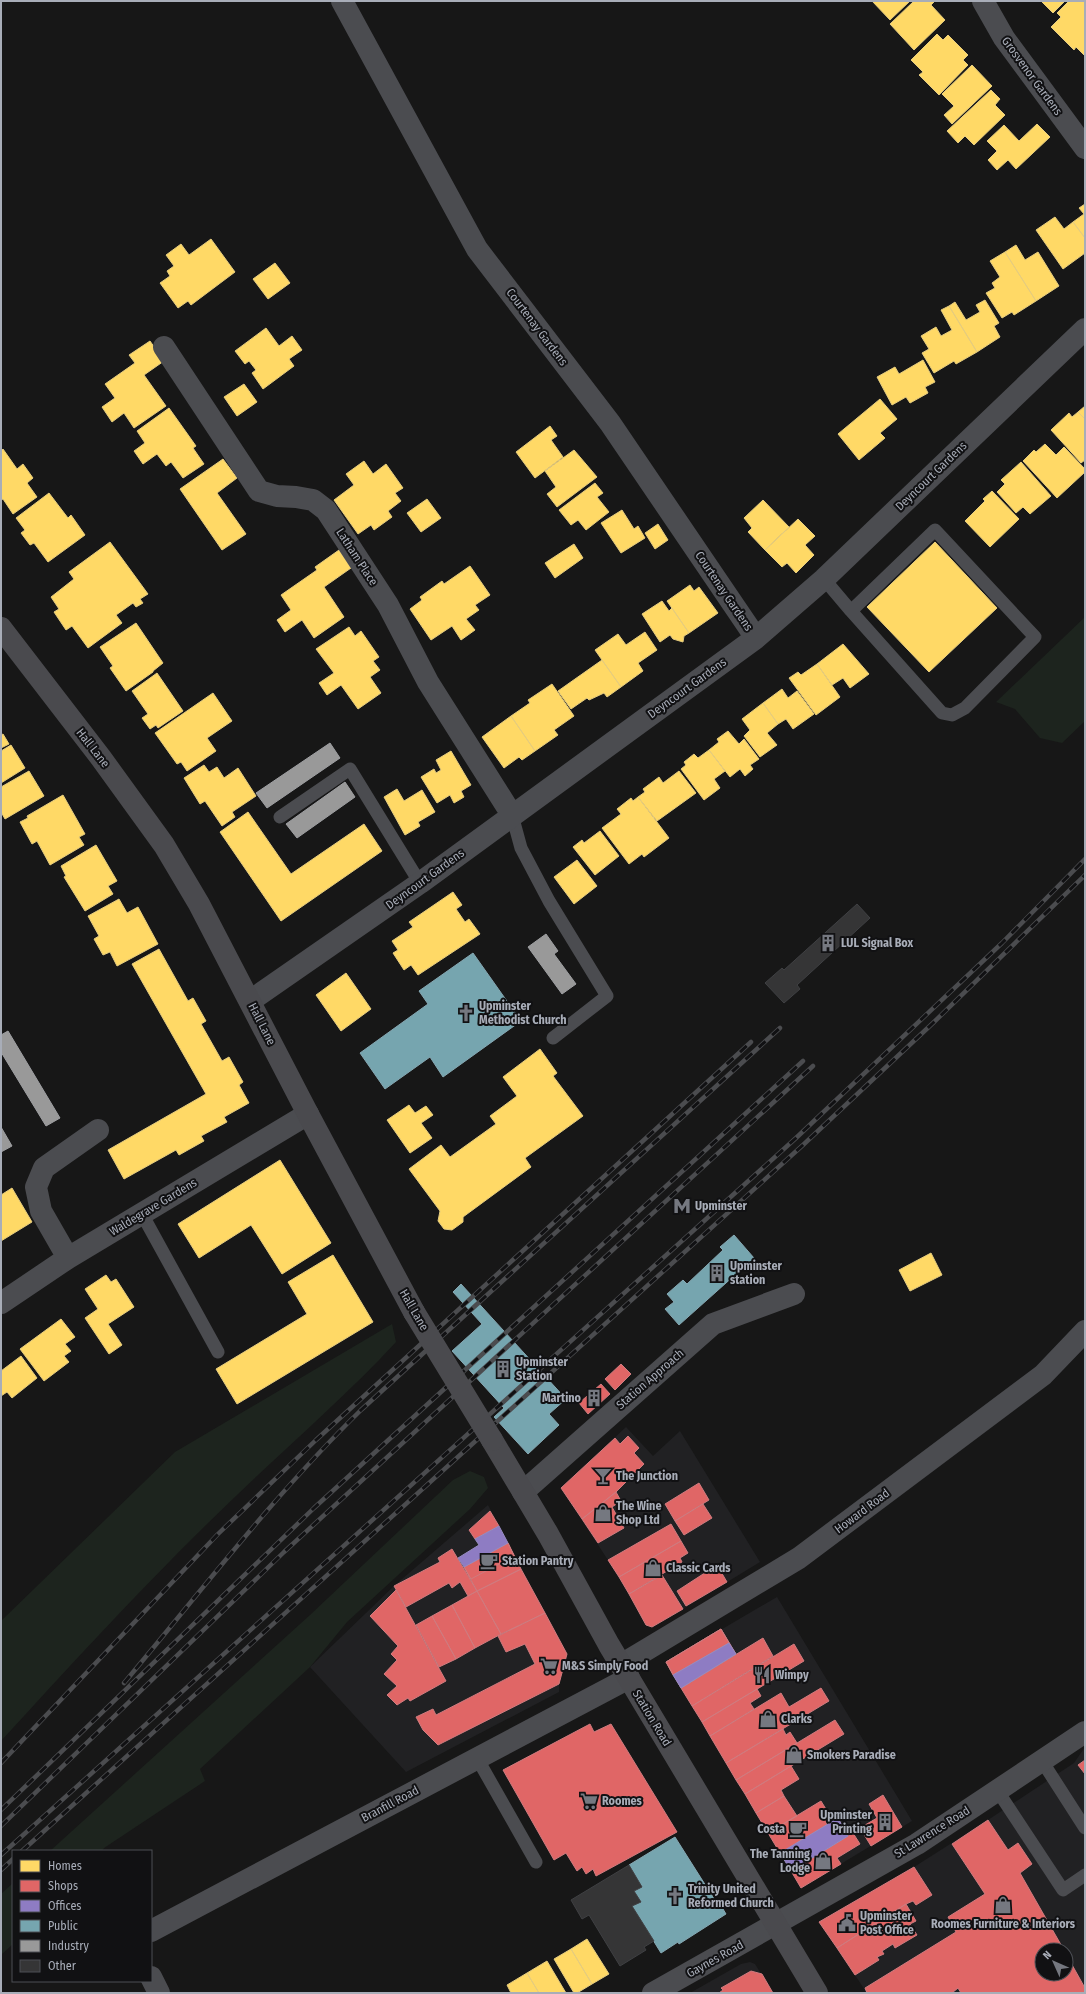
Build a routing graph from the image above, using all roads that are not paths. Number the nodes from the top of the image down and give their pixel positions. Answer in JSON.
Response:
{"nodes":[{"id":1,"x":342,"y":1,"type":"edge"},
{"id":2,"x":983,"y":1,"type":"edge"},
{"id":3,"x":1085,"y":148,"type":"edge"},
{"id":4,"x":1085,"y":329,"type":"edge"},
{"id":5,"x":164,"y":347,"type":"dead end"},
{"id":6,"x":824,"y":579,"type":"junction"},
{"id":7,"x":851,"y":611,"type":"junction"},
{"id":8,"x":1,"y":628,"type":"edge"},
{"id":9,"x":756,"y":638,"type":"junction"},
{"id":10,"x":512,"y":814,"type":"junction"},
{"id":11,"x":280,"y":817,"type":"dead end"},
{"id":12,"x":420,"y":884,"type":"junction"},
{"id":13,"x":250,"y":1001,"type":"junction"},
{"id":14,"x":552,"y":1038,"type":"dead end"},
{"id":15,"x":308,"y":1114,"type":"junction"},
{"id":16,"x":98,"y":1130,"type":"dead end"},
{"id":17,"x":142,"y":1214,"type":"junction"},
{"id":18,"x":68,"y":1258,"type":"junction"},
{"id":19,"x":794,"y":1294,"type":"dead end"},
{"id":20,"x":1,"y":1303,"type":"edge"},
{"id":21,"x":1085,"y":1331,"type":"edge"},
{"id":22,"x":218,"y":1352,"type":"dead end"},
{"id":23,"x":492,"y":1440,"type":"joint"},
{"id":24,"x":523,"y":1492,"type":"junction"},
{"id":25,"x":625,"y":1671,"type":"junction"},
{"id":26,"x":1085,"y":1732,"type":"edge"},
{"id":27,"x":477,"y":1758,"type":"junction"},
{"id":28,"x":1042,"y":1761,"type":"junction"},
{"id":29,"x":997,"y":1790,"type":"junction"},
{"id":30,"x":1085,"y":1828,"type":"edge"},
{"id":31,"x":536,"y":1862,"type":"dead end"},
{"id":32,"x":1085,"y":1875,"type":"edge"},
{"id":33,"x":776,"y":1925,"type":"junction"},
{"id":34,"x":152,"y":1930,"type":"edge"},
{"id":35,"x":152,"y":1979,"type":"edge"},
{"id":36,"x":159,"y":1993,"type":"edge"},
{"id":37,"x":653,"y":1993,"type":"edge"},
{"id":38,"x":817,"y":1993,"type":"edge"}],
"edges":[{"from":1,"to":9,"type":"street","name":"Courtenay Gardens"},
{"from":2,"to":3,"type":"street","name":"Grosvenor Gardens"},
{"from":4,"to":6,"type":"street","name":"Deyncourt Gardens"},
{"from":5,"to":10,"type":"street","name":"Latham Place"},
{"from":6,"to":7,"type":"lane"},
{"from":6,"to":9,"type":"street","name":"Deyncourt Gardens"},
{"from":7,"to":7,"type":"lane"},
{"from":8,"to":13,"type":"street","name":"Hall Lane"},
{"from":9,"to":10,"type":"street","name":"Deyncourt Gardens"},
{"from":10,"to":12,"type":"street","name":"Deyncourt Gardens"},
{"from":10,"to":14,"type":"lane"},
{"from":11,"to":12,"type":"lane"},
{"from":12,"to":13,"type":"street","name":"Deyncourt Gardens"},
{"from":13,"to":15,"type":"street","name":"Hall Lane"},
{"from":15,"to":17,"type":"street","name":"Waldegrave Gardens"},
{"from":15,"to":23,"type":"street","name":"Hall Lane","bridge":true},
{"from":16,"to":18,"type":"street"},
{"from":17,"to":18,"type":"street","name":"Waldegrave Gardens"},
{"from":17,"to":22,"type":"lane"},
{"from":18,"to":20,"type":"street","name":"Waldegrave Gardens"},
{"from":19,"to":24,"type":"street","name":"Station Approach"},
{"from":21,"to":25,"type":"street","name":"Howard Road"},
{"from":23,"to":24,"type":"street","name":"Station Road"},
{"from":24,"to":25,"type":"street","name":"Station Road"},
{"from":25,"to":27,"type":"street","name":"Branfill Road"},
{"from":25,"to":33,"type":"street","name":"Station Road"},
{"from":26,"to":28,"type":"street","name":"St Lawrence Road"},
{"from":27,"to":31,"type":"lane"},
{"from":27,"to":34,"type":"street","name":"Branfill Road"},
{"from":28,"to":29,"type":"street","name":"St Lawrence Road"},
{"from":28,"to":30,"type":"lane"},
{"from":29,"to":32,"type":"lane"},
{"from":29,"to":33,"type":"street","name":"St Lawrence Road"},
{"from":33,"to":37,"type":"street","name":"Gaynes Road"},
{"from":33,"to":38,"type":"street","name":"Station Road"},
{"from":35,"to":36,"type":"street"}]}
